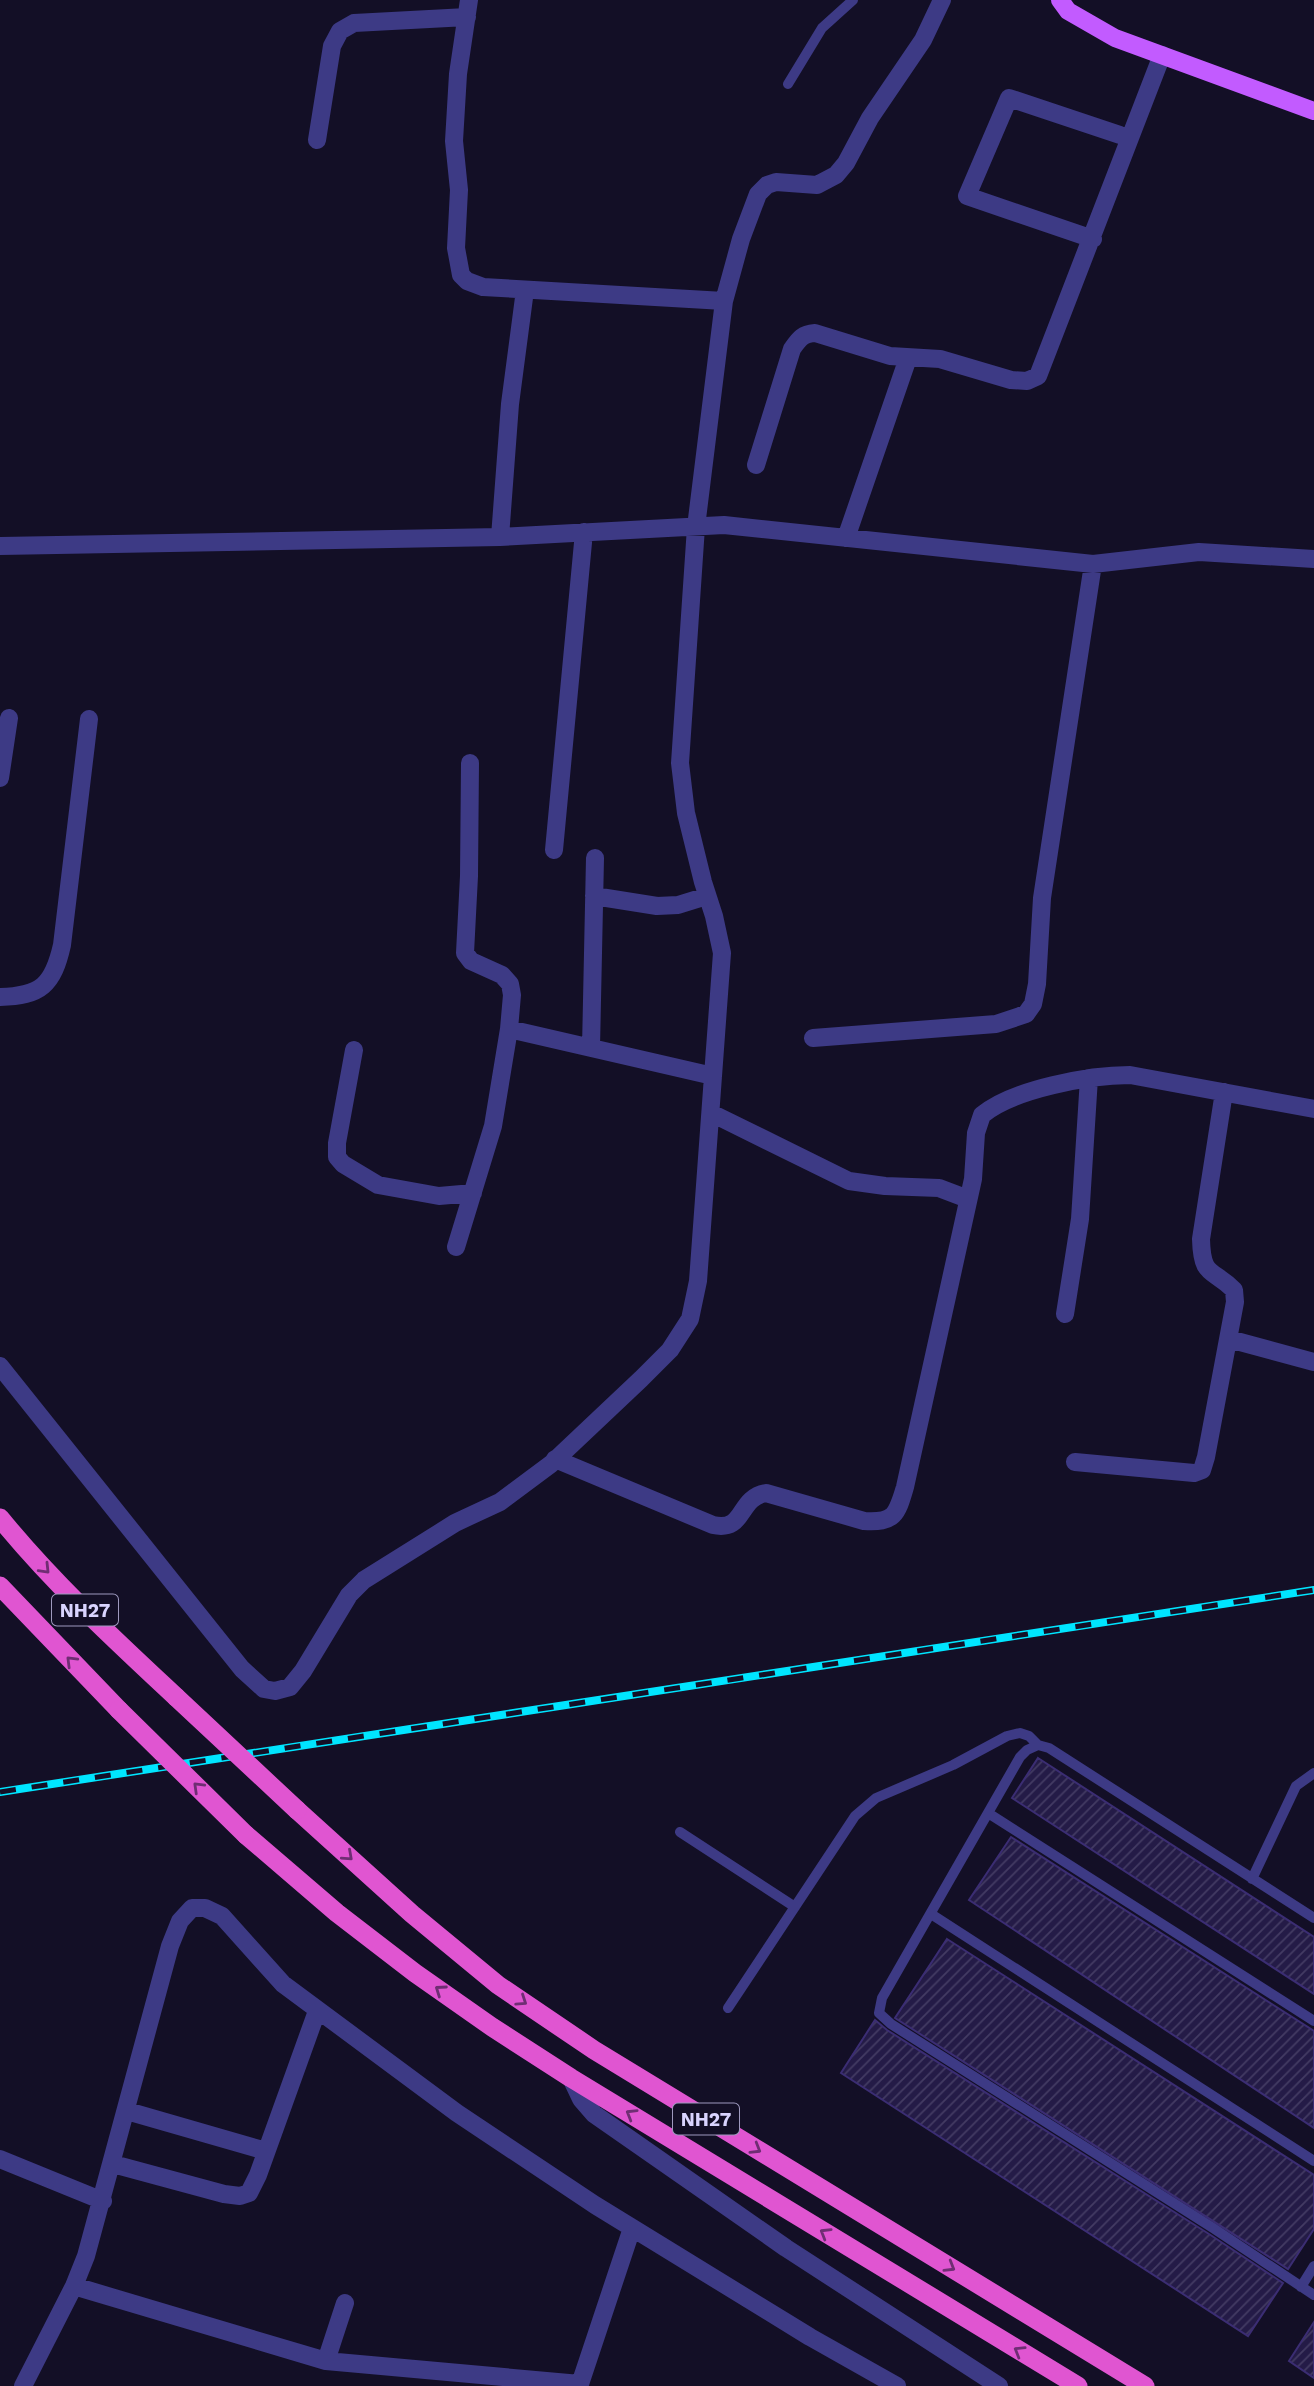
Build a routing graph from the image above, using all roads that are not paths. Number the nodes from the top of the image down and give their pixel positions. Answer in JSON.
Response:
{"nodes":[{"id":1,"x":853,"y":0,"type":"edge"},
{"id":2,"x":942,"y":0,"type":"edge"},
{"id":3,"x":1060,"y":0,"type":"edge"},
{"id":4,"x":468,"y":8,"type":"edge"},
{"id":5,"x":1163,"y":55,"type":"junction"},
{"id":6,"x":788,"y":84,"type":"dead end"},
{"id":7,"x":1314,"y":111,"type":"edge"},
{"id":8,"x":1120,"y":135,"type":"dead end"},
{"id":9,"x":317,"y":140,"type":"dead end"},
{"id":10,"x":1093,"y":239,"type":"junction"},
{"id":11,"x":525,"y":290,"type":"junction"},
{"id":12,"x":724,"y":301,"type":"junction"},
{"id":13,"x":908,"y":358,"type":"junction"},
{"id":14,"x":756,"y":464,"type":"dead end"},
{"id":15,"x":695,"y":527,"type":"junction"},
{"id":16,"x":584,"y":532,"type":"junction"},
{"id":17,"x":500,"y":537,"type":"junction"},
{"id":18,"x":846,"y":538,"type":"junction"},
{"id":19,"x":0,"y":546,"type":"edge"},
{"id":20,"x":1314,"y":559,"type":"edge"},
{"id":21,"x":1093,"y":565,"type":"junction"},
{"id":22,"x":9,"y":718,"type":"dead end"},
{"id":23,"x":89,"y":719,"type":"dead end"},
{"id":24,"x":471,"y":763,"type":"dead end"},
{"id":25,"x":0,"y":778,"type":"edge"},
{"id":26,"x":554,"y":850,"type":"dead end"},
{"id":27,"x":595,"y":859,"type":"dead end"},
{"id":28,"x":594,"y":896,"type":"junction"},
{"id":29,"x":707,"y":896,"type":"junction"},
{"id":30,"x":0,"y":997,"type":"edge"},
{"id":31,"x":509,"y":1029,"type":"junction"},
{"id":32,"x":813,"y":1038,"type":"dead end"},
{"id":33,"x":591,"y":1048,"type":"junction"},
{"id":34,"x":354,"y":1050,"type":"dead end"},
{"id":35,"x":713,"y":1076,"type":"junction"},
{"id":36,"x":1089,"y":1078,"type":"junction"},
{"id":37,"x":1224,"y":1092,"type":"junction"},
{"id":38,"x":1314,"y":1109,"type":"edge"},
{"id":39,"x":711,"y":1113,"type":"junction"},
{"id":40,"x":473,"y":1193,"type":"junction"},
{"id":41,"x":968,"y":1199,"type":"junction"},
{"id":42,"x":456,"y":1247,"type":"dead end"},
{"id":43,"x":1065,"y":1314,"type":"dead end"},
{"id":44,"x":1228,"y":1339,"type":"junction"},
{"id":45,"x":1314,"y":1362,"type":"edge"},
{"id":46,"x":0,"y":1366,"type":"edge"},
{"id":47,"x":555,"y":1459,"type":"junction"},
{"id":48,"x":1075,"y":1462,"type":"dead end"},
{"id":49,"x":0,"y":1518,"type":"edge"},
{"id":50,"x":0,"y":1586,"type":"edge"},
{"id":51,"x":1038,"y":1745,"type":"junction"},
{"id":52,"x":1314,"y":1773,"type":"edge"},
{"id":53,"x":988,"y":1813,"type":"junction"},
{"id":54,"x":680,"y":1832,"type":"dead end"},
{"id":55,"x":1252,"y":1878,"type":"junction"},
{"id":56,"x":795,"y":1907,"type":"junction"},
{"id":57,"x":931,"y":1913,"type":"junction"},
{"id":58,"x":1314,"y":1918,"type":"edge"},
{"id":59,"x":728,"y":2008,"type":"dead end"},
{"id":60,"x":317,"y":2011,"type":"junction"},
{"id":61,"x":1314,"y":2021,"type":"edge"},
{"id":62,"x":571,"y":2078,"type":"junction"},
{"id":63,"x":127,"y":2111,"type":"junction"},
{"id":64,"x":266,"y":2151,"type":"junction"},
{"id":65,"x":0,"y":2159,"type":"edge"},
{"id":66,"x":1314,"y":2161,"type":"edge"},
{"id":67,"x":113,"y":2164,"type":"junction"},
{"id":68,"x":103,"y":2201,"type":"junction"},
{"id":69,"x":632,"y":2228,"type":"junction"},
{"id":70,"x":1314,"y":2266,"type":"edge"},
{"id":71,"x":74,"y":2286,"type":"junction"},
{"id":72,"x":1301,"y":2287,"type":"junction"},
{"id":73,"x":1314,"y":2295,"type":"edge"},
{"id":74,"x":345,"y":2304,"type":"dead end"},
{"id":75,"x":326,"y":2361,"type":"junction"},
{"id":76,"x":889,"y":2384,"type":"edge"},
{"id":77,"x":23,"y":2386,"type":"edge"},
{"id":78,"x":999,"y":2386,"type":"edge"},
{"id":79,"x":1078,"y":2386,"type":"edge"},
{"id":80,"x":1145,"y":2386,"type":"edge"}],
"edges":[{"from":1,"to":6,"type":"lane"},
{"from":2,"to":12,"type":"street"},
{"from":3,"to":5,"type":"main road"},
{"from":4,"to":9,"type":"street"},
{"from":4,"to":11,"type":"street"},
{"from":5,"to":7,"type":"main road"},
{"from":5,"to":10,"type":"street"},
{"from":8,"to":10,"type":"street"},
{"from":10,"to":13,"type":"street"},
{"from":11,"to":12,"type":"street"},
{"from":11,"to":17,"type":"street"},
{"from":12,"to":15,"type":"street"},
{"from":13,"to":14,"type":"street"},
{"from":13,"to":18,"type":"street"},
{"from":15,"to":16,"type":"street"},
{"from":15,"to":18,"type":"street"},
{"from":15,"to":29,"type":"street"},
{"from":16,"to":17,"type":"street"},
{"from":16,"to":26,"type":"street"},
{"from":17,"to":19,"type":"street"},
{"from":18,"to":21,"type":"street"},
{"from":20,"to":21,"type":"street"},
{"from":21,"to":32,"type":"street"},
{"from":22,"to":25,"type":"street"},
{"from":23,"to":30,"type":"street"},
{"from":24,"to":31,"type":"street"},
{"from":27,"to":28,"type":"street"},
{"from":28,"to":29,"type":"street"},
{"from":28,"to":33,"type":"street"},
{"from":29,"to":35,"type":"street"},
{"from":31,"to":33,"type":"street"},
{"from":31,"to":40,"type":"street"},
{"from":33,"to":35,"type":"street"},
{"from":34,"to":40,"type":"street"},
{"from":35,"to":39,"type":"street"},
{"from":36,"to":37,"type":"street"},
{"from":36,"to":41,"type":"street"},
{"from":36,"to":43,"type":"street"},
{"from":37,"to":38,"type":"street"},
{"from":37,"to":44,"type":"street"},
{"from":39,"to":41,"type":"street"},
{"from":39,"to":47,"type":"street"},
{"from":40,"to":42,"type":"street"},
{"from":41,"to":47,"type":"street"},
{"from":44,"to":45,"type":"street"},
{"from":44,"to":48,"type":"street"},
{"from":46,"to":47,"type":"street"},
{"from":49,"to":80,"type":"highway","number":"NH27","one_way":true,"bridge":true},
{"from":62,"to":50,"type":"highway","number":"NH27","one_way":true,"bridge":true},
{"from":51,"to":53,"type":"lane"},
{"from":51,"to":55,"type":"lane"},
{"from":51,"to":56,"type":"lane"},
{"from":52,"to":55,"type":"lane"},
{"from":53,"to":57,"type":"lane"},
{"from":53,"to":61,"type":"lane"},
{"from":54,"to":56,"type":"lane"},
{"from":55,"to":58,"type":"lane"},
{"from":56,"to":59,"type":"lane"},
{"from":57,"to":66,"type":"lane"},
{"from":57,"to":72,"type":"lane"},
{"from":60,"to":63,"type":"street"},
{"from":60,"to":64,"type":"street"},
{"from":60,"to":69,"type":"street"},
{"from":62,"to":78,"type":"street"},
{"from":79,"to":62,"type":"highway","number":"NH27","one_way":true},
{"from":63,"to":64,"type":"street"},
{"from":63,"to":67,"type":"street"},
{"from":64,"to":67,"type":"street"},
{"from":65,"to":68,"type":"street"},
{"from":67,"to":68,"type":"street"},
{"from":68,"to":71,"type":"street"},
{"from":69,"to":75,"type":"street"},
{"from":69,"to":76,"type":"street"},
{"from":70,"to":72,"type":"lane"},
{"from":71,"to":75,"type":"street"},
{"from":71,"to":77,"type":"street"},
{"from":72,"to":73,"type":"lane"},
{"from":74,"to":75,"type":"street"}]}
